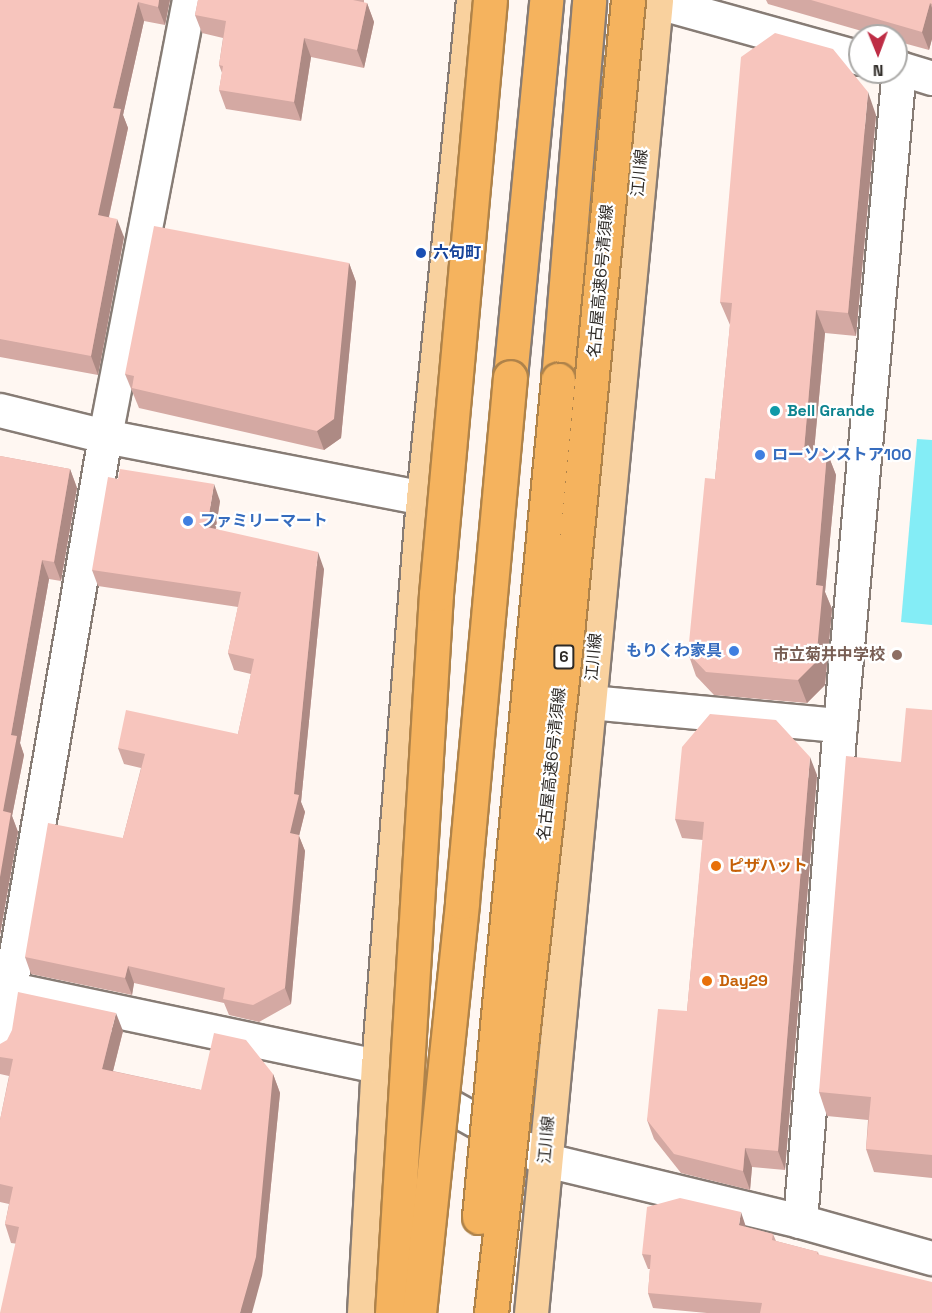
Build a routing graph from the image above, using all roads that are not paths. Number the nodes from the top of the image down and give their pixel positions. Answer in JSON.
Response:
{"nodes":[{"id":1,"x":189,"y":0,"type":"edge"},
{"id":2,"x":473,"y":0,"type":"edge"},
{"id":3,"x":489,"y":0,"type":"edge"},
{"id":4,"x":546,"y":0,"type":"edge"},
{"id":5,"x":589,"y":0,"type":"edge"},
{"id":6,"x":648,"y":1,"type":"edge"},
{"id":7,"x":848,"y":55,"type":"edge"},
{"id":8,"x":908,"y":71,"type":"edge"},
{"id":9,"x":932,"y":78,"type":"edge"},
{"id":10,"x":896,"y":84,"type":"edge"},
{"id":11,"x":0,"y":410,"type":"edge"},
{"id":12,"x":105,"y":436,"type":"junction"},
{"id":13,"x":423,"y":498,"type":"junction"},
{"id":14,"x":590,"y":702,"type":"junction"},
{"id":15,"x":840,"y":725,"type":"junction"},
{"id":16,"x":12,"y":988,"type":"junction"},
{"id":17,"x":0,"y":1046,"type":"edge"},
{"id":18,"x":378,"y":1065,"type":"junction"},
{"id":19,"x":546,"y":1160,"type":"junction"},
{"id":20,"x":800,"y":1221,"type":"junction"},
{"id":21,"x":932,"y":1258,"type":"edge"},
{"id":22,"x":364,"y":1313,"type":"edge"},
{"id":23,"x":392,"y":1313,"type":"edge"},
{"id":24,"x":419,"y":1313,"type":"edge"},
{"id":25,"x":470,"y":1313,"type":"edge"},
{"id":26,"x":491,"y":1313,"type":"edge"},
{"id":27,"x":531,"y":1313,"type":"edge"}],
"edges":[{"from":1,"to":12,"type":"street"},
{"from":2,"to":13,"type":"main road"},
{"from":3,"to":23,"type":"highway","bridge":true},
{"from":4,"to":24,"type":"highway","bridge":true},
{"from":5,"to":25,"type":"highway","bridge":true},
{"from":6,"to":7,"type":"street"},
{"from":6,"to":14,"type":"main road","name":"江川線"},
{"from":6,"to":26,"type":"highway","name":"名古屋高速6号清須線","number":"6","bridge":true},
{"from":8,"to":9,"type":"street"},
{"from":10,"to":15,"type":"street"},
{"from":11,"to":12,"type":"street"},
{"from":12,"to":13,"type":"street"},
{"from":12,"to":16,"type":"street"},
{"from":13,"to":18,"type":"main road"},
{"from":14,"to":15,"type":"street"},
{"from":14,"to":19,"type":"main road","name":"江川線"},
{"from":15,"to":20,"type":"street"},
{"from":16,"to":17,"type":"street"},
{"from":16,"to":18,"type":"street"},
{"from":18,"to":19,"type":"street"},
{"from":18,"to":22,"type":"main road"},
{"from":19,"to":20,"type":"street"},
{"from":19,"to":27,"type":"main road","name":"江川線"},
{"from":20,"to":21,"type":"street"}]}
